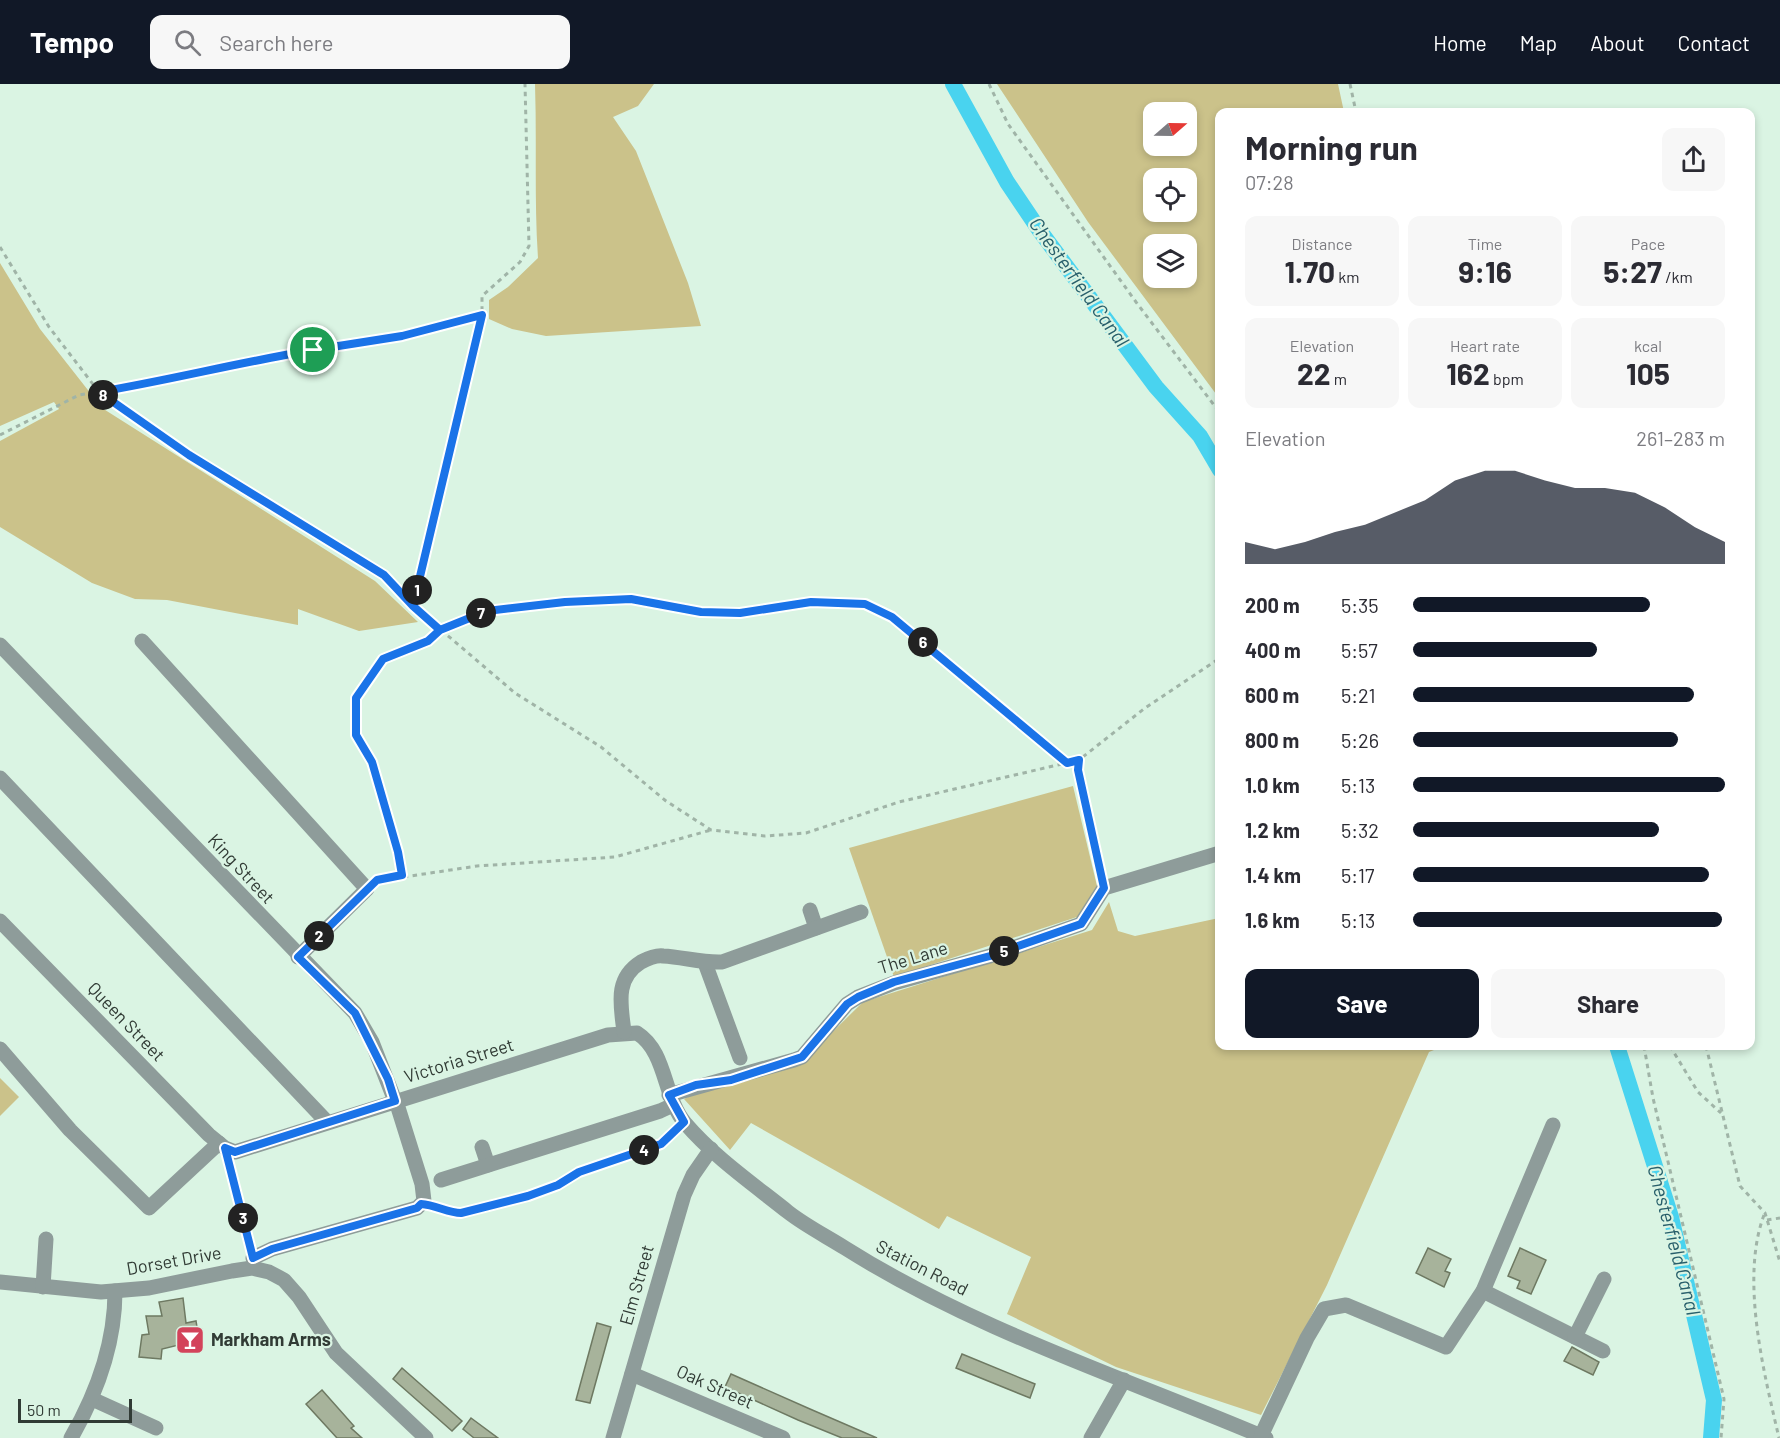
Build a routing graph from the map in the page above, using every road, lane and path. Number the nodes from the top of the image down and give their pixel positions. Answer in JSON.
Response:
{"nodes":[{"id":1,"x":525,"y":84,"type":"edge"},
{"id":2,"x":989,"y":84,"type":"edge"},
{"id":3,"x":1350,"y":84,"type":"edge"},
{"id":4,"x":1355,"y":108,"type":"edge"},
{"id":5,"x":0,"y":247,"type":"edge"},
{"id":6,"x":482,"y":315,"type":"junction"},
{"id":7,"x":99,"y":392,"type":"junction"},
{"id":8,"x":1215,"y":406,"type":"edge"},
{"id":9,"x":0,"y":435,"type":"edge"},
{"id":10,"x":413,"y":606,"type":"junction"},
{"id":11,"x":440,"y":630,"type":"junction"},
{"id":12,"x":142,"y":640,"type":"dead end"},
{"id":13,"x":0,"y":645,"type":"edge"},
{"id":14,"x":1215,"y":661,"type":"edge"},
{"id":15,"x":1079,"y":760,"type":"junction"},
{"id":16,"x":1067,"y":763,"type":"junction"},
{"id":17,"x":0,"y":778,"type":"edge"},
{"id":18,"x":711,"y":830,"type":"junction"},
{"id":19,"x":1215,"y":855,"type":"edge"},
{"id":20,"x":402,"y":875,"type":"junction"},
{"id":21,"x":1104,"y":888,"type":"junction"},
{"id":22,"x":367,"y":889,"type":"junction"},
{"id":23,"x":810,"y":910,"type":"dead end"},
{"id":24,"x":861,"y":912,"type":"dead end"},
{"id":25,"x":0,"y":921,"type":"edge"},
{"id":26,"x":816,"y":928,"type":"junction"},
{"id":27,"x":298,"y":957,"type":"junction"},
{"id":28,"x":705,"y":963,"type":"junction"},
{"id":29,"x":631,"y":1033,"type":"junction"},
{"id":30,"x":0,"y":1049,"type":"edge"},
{"id":31,"x":1645,"y":1050,"type":"edge"},
{"id":32,"x":1672,"y":1050,"type":"edge"},
{"id":33,"x":1707,"y":1050,"type":"edge"},
{"id":34,"x":740,"y":1058,"type":"dead end"},
{"id":35,"x":671,"y":1100,"type":"junction"},
{"id":36,"x":395,"y":1101,"type":"junction"},
{"id":37,"x":1722,"y":1114,"type":"junction"},
{"id":38,"x":327,"y":1122,"type":"junction"},
{"id":39,"x":684,"y":1122,"type":"junction"},
{"id":40,"x":1553,"y":1125,"type":"dead end"},
{"id":41,"x":222,"y":1145,"type":"junction"},
{"id":42,"x":482,"y":1147,"type":"dead end"},
{"id":43,"x":711,"y":1149,"type":"junction"},
{"id":44,"x":488,"y":1165,"type":"junction"},
{"id":45,"x":441,"y":1180,"type":"dead end"},
{"id":46,"x":421,"y":1204,"type":"junction"},
{"id":47,"x":1765,"y":1213,"type":"junction"},
{"id":48,"x":1780,"y":1218,"type":"edge"},
{"id":49,"x":1767,"y":1220,"type":"junction"},
{"id":50,"x":46,"y":1239,"type":"dead end"},
{"id":51,"x":253,"y":1258,"type":"joint"},
{"id":52,"x":1780,"y":1262,"type":"edge"},
{"id":53,"x":1604,"y":1279,"type":"dead end"},
{"id":54,"x":0,"y":1282,"type":"edge"},
{"id":55,"x":42,"y":1287,"type":"junction"},
{"id":56,"x":115,"y":1291,"type":"junction"},
{"id":57,"x":1483,"y":1291,"type":"junction"},
{"id":58,"x":1575,"y":1337,"type":"junction"},
{"id":59,"x":1603,"y":1351,"type":"dead end"},
{"id":60,"x":632,"y":1374,"type":"junction"},
{"id":61,"x":1124,"y":1380,"type":"junction"},
{"id":62,"x":92,"y":1399,"type":"junction"},
{"id":63,"x":156,"y":1428,"type":"dead end"},
{"id":64,"x":1264,"y":1437,"type":"edge"},
{"id":65,"x":71,"y":1438,"type":"edge"},
{"id":66,"x":426,"y":1438,"type":"edge"},
{"id":67,"x":613,"y":1438,"type":"edge"},
{"id":68,"x":783,"y":1438,"type":"edge"},
{"id":69,"x":1091,"y":1438,"type":"edge"},
{"id":70,"x":1721,"y":1438,"type":"edge"},
{"id":71,"x":1779,"y":1438,"type":"edge"}],
"edges":[{"from":1,"to":6,"type":"path"},
{"from":2,"to":8,"type":"path"},
{"from":3,"to":4,"type":"path"},
{"from":5,"to":7,"type":"path"},
{"from":6,"to":7,"type":"path"},
{"from":6,"to":10,"type":"path"},
{"from":7,"to":9,"type":"path"},
{"from":7,"to":10,"type":"path"},
{"from":10,"to":11,"type":"path"},
{"from":11,"to":16,"type":"path"},
{"from":11,"to":18,"type":"path"},
{"from":11,"to":20,"type":"path"},
{"from":12,"to":22,"type":"street"},
{"from":13,"to":27,"type":"street","name":"King Street"},
{"from":14,"to":15,"type":"path"},
{"from":15,"to":16,"type":"path"},
{"from":15,"to":21,"type":"path"},
{"from":16,"to":18,"type":"path"},
{"from":17,"to":38,"type":"street"},
{"from":18,"to":20,"type":"path"},
{"from":19,"to":21,"type":"street"},
{"from":20,"to":22,"type":"path"},
{"from":21,"to":35,"type":"street","name":"The Lane"},
{"from":22,"to":27,"type":"street"},
{"from":23,"to":26,"type":"street"},
{"from":24,"to":26,"type":"street"},
{"from":25,"to":41,"type":"street","name":"Queen Street"},
{"from":26,"to":28,"type":"street"},
{"from":27,"to":36,"type":"street","name":"King Street"},
{"from":28,"to":29,"type":"street"},
{"from":28,"to":34,"type":"street"},
{"from":29,"to":35,"type":"street","name":"Station Road"},
{"from":29,"to":36,"type":"street","name":"Victoria Street"},
{"from":30,"to":41,"type":"street"},
{"from":31,"to":70,"type":"path"},
{"from":32,"to":37,"type":"path"},
{"from":33,"to":37,"type":"path"},
{"from":35,"to":39,"type":"street","name":"Station Road"},
{"from":35,"to":44,"type":"street","name":"The Lane"},
{"from":36,"to":38,"type":"street","name":"Victoria Street"},
{"from":36,"to":46,"type":"street","name":"King Street"},
{"from":37,"to":47,"type":"path"},
{"from":38,"to":41,"type":"street","name":"Victoria Street"},
{"from":39,"to":43,"type":"street","name":"Station Road"},
{"from":39,"to":46,"type":"path"},
{"from":40,"to":57,"type":"street"},
{"from":41,"to":51,"type":"path"},
{"from":42,"to":44,"type":"street"},
{"from":43,"to":60,"type":"street","name":"Elm Street"},
{"from":43,"to":61,"type":"street","name":"Station Road"},
{"from":44,"to":45,"type":"street","name":"The Lane"},
{"from":46,"to":51,"type":"street"},
{"from":47,"to":49,"type":"path"},
{"from":47,"to":71,"type":"path"},
{"from":48,"to":49,"type":"path"},
{"from":49,"to":52,"type":"path"},
{"from":50,"to":55,"type":"street"},
{"from":53,"to":58,"type":"street"},
{"from":54,"to":55,"type":"street","name":"Dorset Drive"},
{"from":55,"to":56,"type":"street","name":"Dorset Drive"},
{"from":56,"to":62,"type":"street"},
{"from":56,"to":66,"type":"street","name":"Dorset Drive"},
{"from":57,"to":58,"type":"street"},
{"from":57,"to":64,"type":"street"},
{"from":58,"to":59,"type":"street"},
{"from":60,"to":67,"type":"street","name":"Elm Street"},
{"from":60,"to":68,"type":"street","name":"Oak Street"},
{"from":61,"to":64,"type":"street","name":"Station Road"},
{"from":61,"to":69,"type":"street"},
{"from":62,"to":63,"type":"street"},
{"from":62,"to":65,"type":"street"}]}
